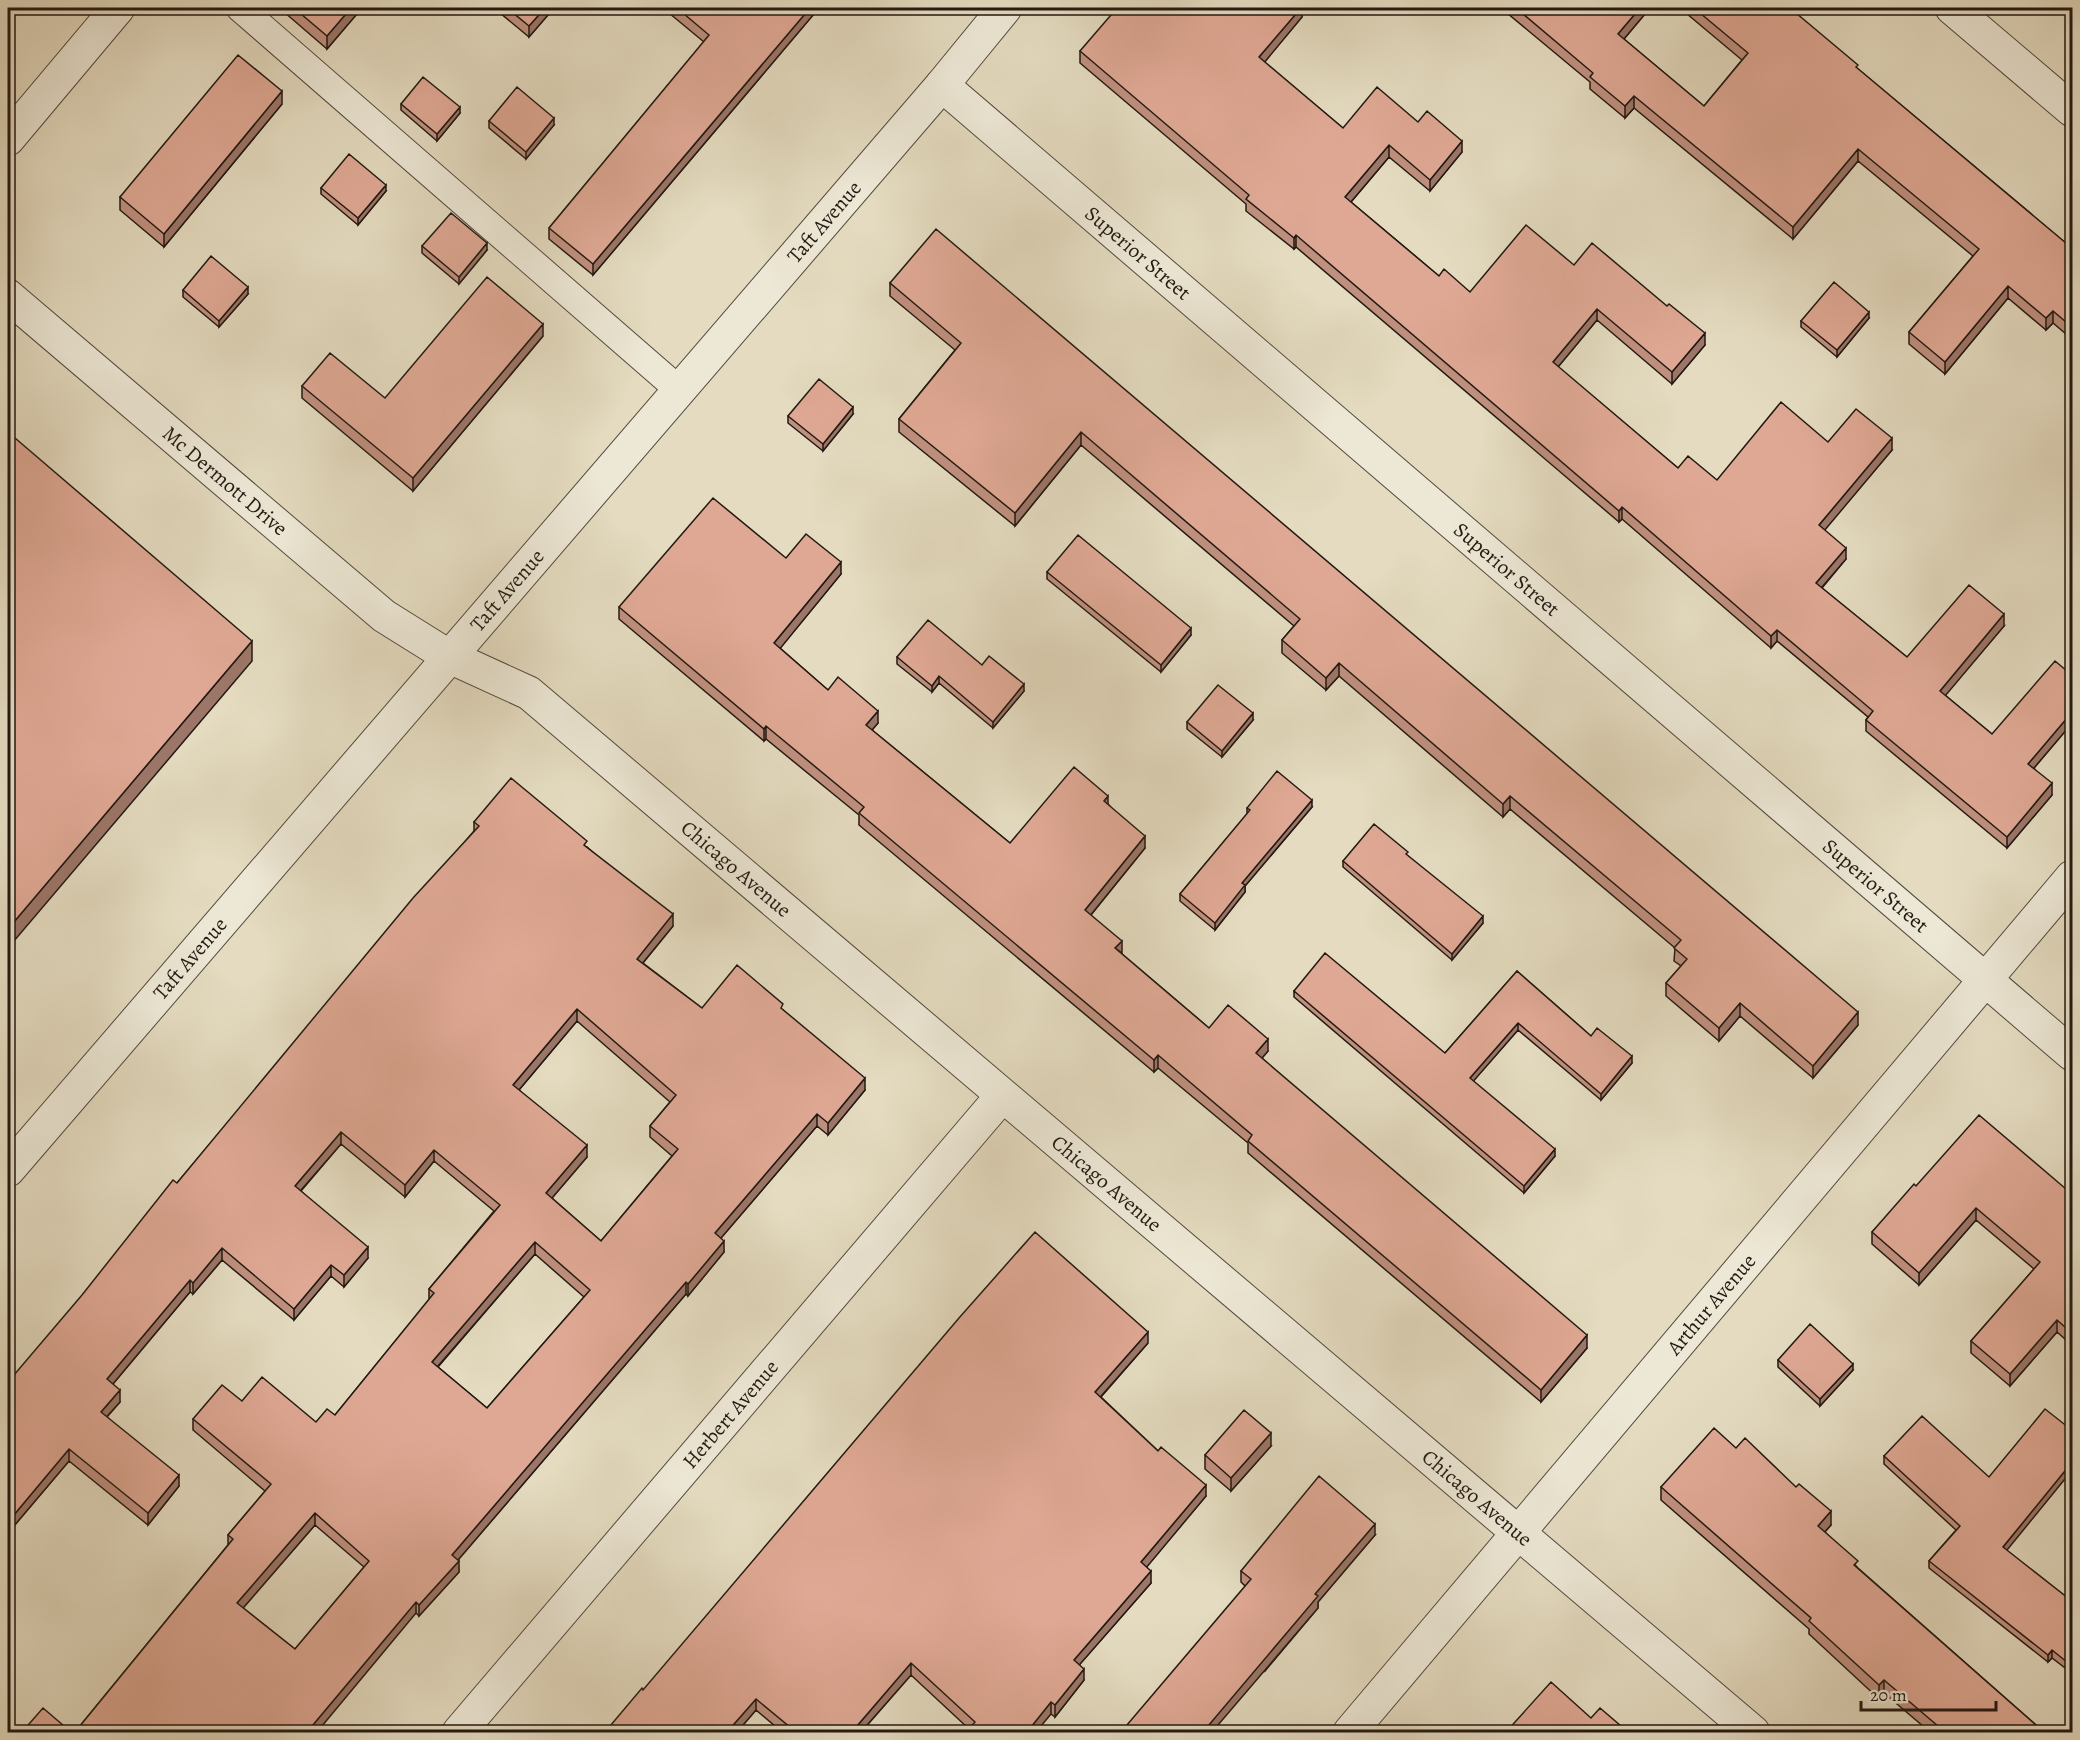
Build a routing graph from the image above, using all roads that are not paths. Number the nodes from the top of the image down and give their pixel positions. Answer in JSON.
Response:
{"nodes":[{"id":1,"x":118,"y":8,"type":"edge"},
{"id":2,"x":240,"y":8,"type":"edge"},
{"id":3,"x":1005,"y":8,"type":"edge"},
{"id":4,"x":1952,"y":8,"type":"edge"},
{"id":5,"x":942,"y":85,"type":"junction"},
{"id":6,"x":2073,"y":110,"type":"edge"},
{"id":7,"x":8,"y":139,"type":"edge"},
{"id":8,"x":8,"y":296,"type":"edge"},
{"id":9,"x":678,"y":389,"type":"junction"},
{"id":10,"x":448,"y":656,"type":"junction"},
{"id":11,"x":2073,"y":877,"type":"edge"},
{"id":12,"x":1986,"y":980,"type":"junction"},
{"id":13,"x":2073,"y":1054,"type":"edge"},
{"id":14,"x":1002,"y":1096,"type":"junction"},
{"id":15,"x":8,"y":1170,"type":"edge"},
{"id":16,"x":1519,"y":1533,"type":"junction"},
{"id":17,"x":459,"y":1732,"type":"edge"},
{"id":18,"x":1350,"y":1732,"type":"edge"},
{"id":19,"x":1753,"y":1732,"type":"edge"}],
"edges":[{"from":1,"to":7,"type":"street"},
{"from":2,"to":9,"type":"lane"},
{"from":3,"to":5,"type":"street","name":"Taft Avenue"},
{"from":4,"to":6,"type":"street"},
{"from":5,"to":9,"type":"street","name":"Taft Avenue"},
{"from":5,"to":12,"type":"street","name":"Superior Street"},
{"from":8,"to":10,"type":"street","name":"Mc Dermott Drive"},
{"from":9,"to":10,"type":"street","name":"Taft Avenue"},
{"from":10,"to":14,"type":"street","name":"Chicago Avenue"},
{"from":10,"to":15,"type":"street","name":"Taft Avenue"},
{"from":11,"to":12,"type":"street","name":"Arthur Avenue"},
{"from":12,"to":13,"type":"street","name":"Superior Street"},
{"from":12,"to":16,"type":"street","name":"Arthur Avenue"},
{"from":14,"to":16,"type":"street","name":"Chicago Avenue"},
{"from":14,"to":17,"type":"street","name":"Herbert Avenue"},
{"from":16,"to":18,"type":"street","name":"Arthur Avenue"},
{"from":16,"to":19,"type":"street","name":"Chicago Avenue"}]}
